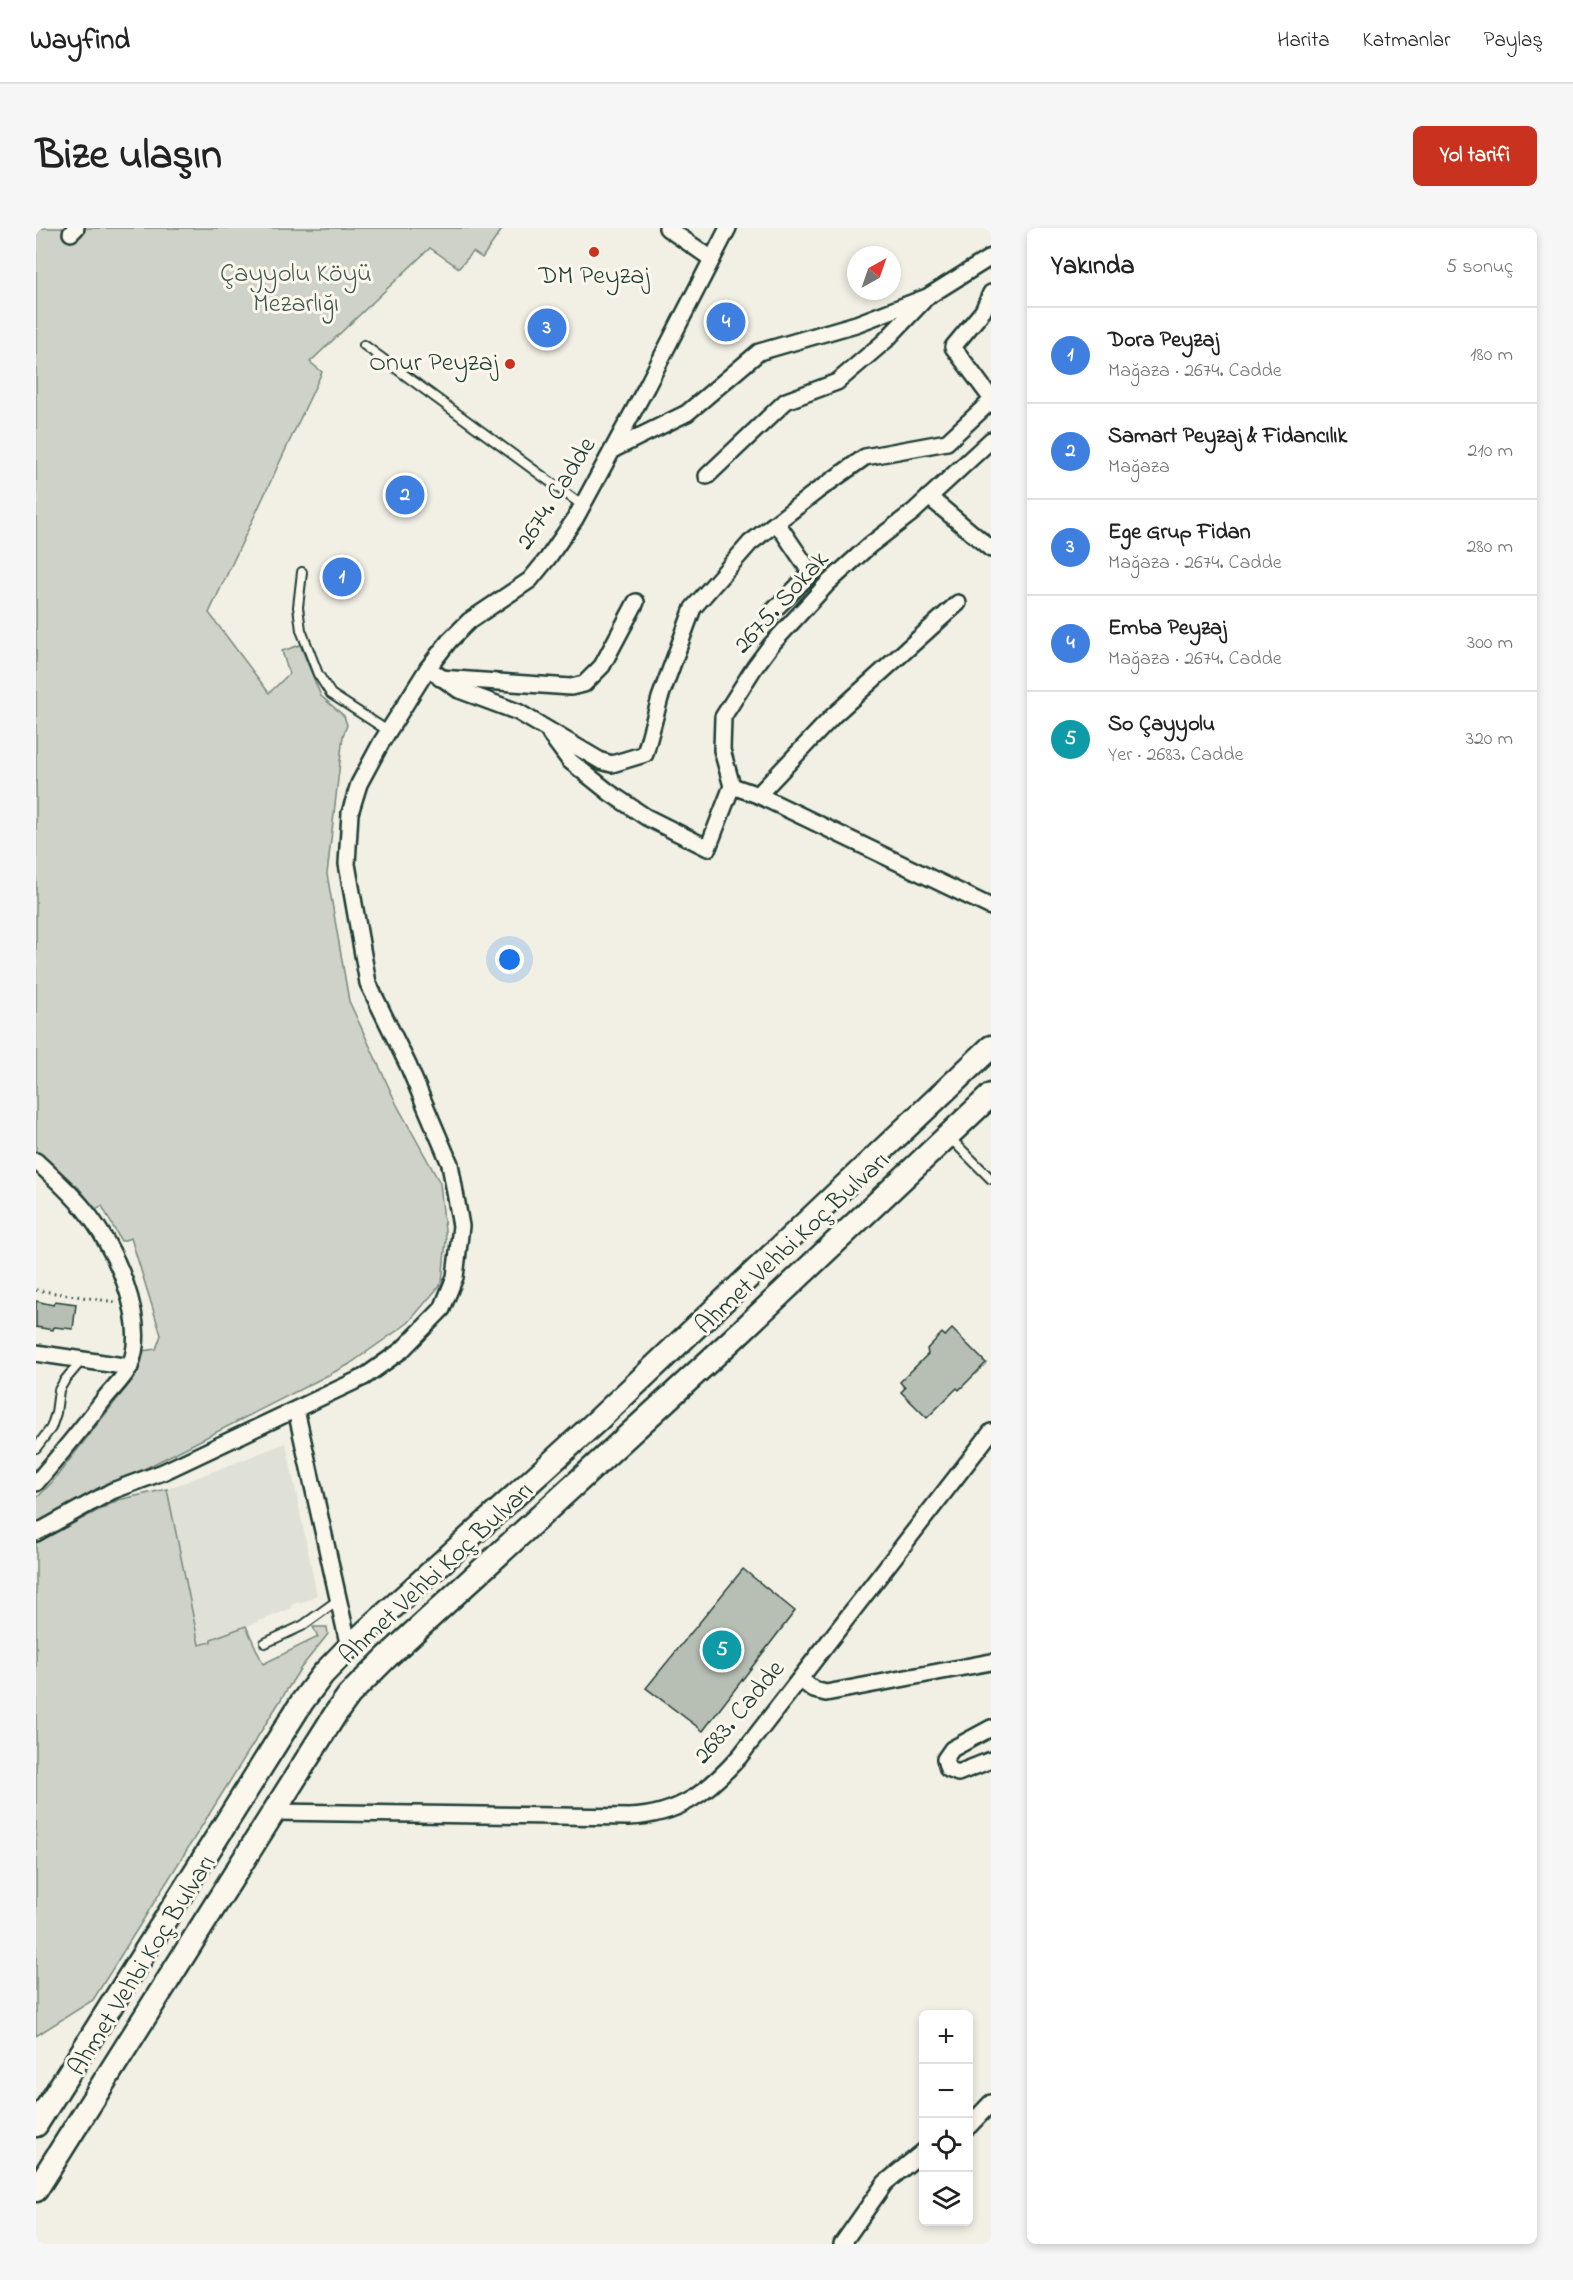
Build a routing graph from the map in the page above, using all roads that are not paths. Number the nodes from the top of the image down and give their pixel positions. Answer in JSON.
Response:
{"nodes":[{"id":1,"x":667,"y":228,"type":"edge"},
{"id":2,"x":728,"y":228,"type":"edge"},
{"id":3,"x":991,"y":257,"type":"edge"},
{"id":4,"x":712,"y":259,"type":"junction"},
{"id":5,"x":991,"y":293,"type":"edge"},
{"id":6,"x":927,"y":297,"type":"junction"},
{"id":7,"x":364,"y":345,"type":"dead end"},
{"id":8,"x":991,"y":399,"type":"edge"},
{"id":9,"x":991,"y":440,"type":"edge"},
{"id":10,"x":614,"y":449,"type":"junction"},
{"id":11,"x":707,"y":476,"type":"dead end"},
{"id":12,"x":929,"y":497,"type":"junction"},
{"id":13,"x":583,"y":506,"type":"junction"},
{"id":14,"x":777,"y":523,"type":"junction"},
{"id":15,"x":991,"y":549,"type":"edge"},
{"id":16,"x":302,"y":572,"type":"dead end"},
{"id":17,"x":636,"y":602,"type":"dead end"},
{"id":18,"x":958,"y":603,"type":"dead end"},
{"id":19,"x":769,"y":615,"type":"dead end"},
{"id":20,"x":428,"y":668,"type":"junction"},
{"id":21,"x":440,"y":678,"type":"junction"},
{"id":22,"x":546,"y":727,"type":"junction"},
{"id":23,"x":388,"y":731,"type":"junction"},
{"id":24,"x":732,"y":786,"type":"junction"},
{"id":25,"x":758,"y":795,"type":"junction"},
{"id":26,"x":991,"y":907,"type":"edge"},
{"id":27,"x":991,"y":1047,"type":"edge"},
{"id":28,"x":989,"y":1102,"type":"edge"},
{"id":29,"x":948,"y":1136,"type":"junction"},
{"id":30,"x":36,"y":1161,"type":"edge"},
{"id":31,"x":991,"y":1179,"type":"edge"},
{"id":32,"x":36,"y":1353,"type":"edge"},
{"id":33,"x":82,"y":1360,"type":"junction"},
{"id":34,"x":130,"y":1367,"type":"junction"},
{"id":35,"x":296,"y":1410,"type":"junction"},
{"id":36,"x":991,"y":1432,"type":"edge"},
{"id":37,"x":36,"y":1448,"type":"edge"},
{"id":38,"x":36,"y":1483,"type":"edge"},
{"id":39,"x":36,"y":1533,"type":"edge"},
{"id":40,"x":338,"y":1600,"type":"junction"},
{"id":41,"x":265,"y":1643,"type":"dead end"},
{"id":42,"x":349,"y":1647,"type":"junction"},
{"id":43,"x":991,"y":1662,"type":"edge"},
{"id":44,"x":800,"y":1679,"type":"junction"},
{"id":45,"x":991,"y":1728,"type":"edge"},
{"id":46,"x":991,"y":1760,"type":"edge"},
{"id":47,"x":273,"y":1812,"type":"junction"},
{"id":48,"x":991,"y":2103,"type":"edge"},
{"id":49,"x":973,"y":2122,"type":"edge"},
{"id":50,"x":36,"y":2125,"type":"edge"},
{"id":51,"x":919,"y":2155,"type":"edge"},
{"id":52,"x":36,"y":2190,"type":"edge"},
{"id":53,"x":842,"y":2244,"type":"edge"}],
"edges":[{"from":1,"to":4,"type":"street"},
{"from":2,"to":4,"type":"street","name":"2674. Cadde"},
{"from":3,"to":6,"type":"street"},
{"from":4,"to":10,"type":"street","name":"2674. Cadde"},
{"from":5,"to":8,"type":"street"},
{"from":6,"to":10,"type":"street"},
{"from":6,"to":11,"type":"street"},
{"from":7,"to":13,"type":"lane"},
{"from":8,"to":14,"type":"street"},
{"from":9,"to":12,"type":"street","name":"2675. Sokak"},
{"from":10,"to":13,"type":"street","name":"2674. Cadde"},
{"from":12,"to":15,"type":"street"},
{"from":12,"to":24,"type":"street","name":"2675. Sokak"},
{"from":13,"to":20,"type":"street","name":"2674. Cadde"},
{"from":14,"to":19,"type":"street"},
{"from":14,"to":22,"type":"street"},
{"from":16,"to":23,"type":"lane"},
{"from":17,"to":21,"type":"street"},
{"from":18,"to":25,"type":"street"},
{"from":20,"to":21,"type":"street"},
{"from":20,"to":23,"type":"street","name":"2674. Cadde"},
{"from":21,"to":22,"type":"street"},
{"from":22,"to":24,"type":"street"},
{"from":23,"to":35,"type":"street","name":"2674. Cadde"},
{"from":24,"to":25,"type":"street"},
{"from":25,"to":26,"type":"street"},
{"from":27,"to":42,"type":"main road","name":"Ahmet Vehbi Koç Bulvarı"},
{"from":28,"to":29,"type":"main road","name":"Ahmet Vehbi Koç Bulvarı"},
{"from":29,"to":31,"type":"lane"},
{"from":29,"to":47,"type":"main road","name":"Ahmet Vehbi Koç Bulvarı"},
{"from":30,"to":34,"type":"street"},
{"from":32,"to":33,"type":"street"},
{"from":33,"to":34,"type":"street"},
{"from":33,"to":37,"type":"lane"},
{"from":34,"to":38,"type":"street"},
{"from":35,"to":39,"type":"street","name":"2674. Cadde"},
{"from":35,"to":40,"type":"street"},
{"from":36,"to":44,"type":"street","name":"2683. Cadde"},
{"from":40,"to":41,"type":"lane"},
{"from":40,"to":42,"type":"street"},
{"from":42,"to":50,"type":"main road","name":"Ahmet Vehbi Koç Bulvarı"},
{"from":43,"to":44,"type":"street"},
{"from":44,"to":47,"type":"street","name":"2683. Cadde"},
{"from":45,"to":46,"type":"street"},
{"from":47,"to":52,"type":"main road","name":"Ahmet Vehbi Koç Bulvarı"},
{"from":48,"to":49,"type":"street"},
{"from":51,"to":53,"type":"street"}]}
